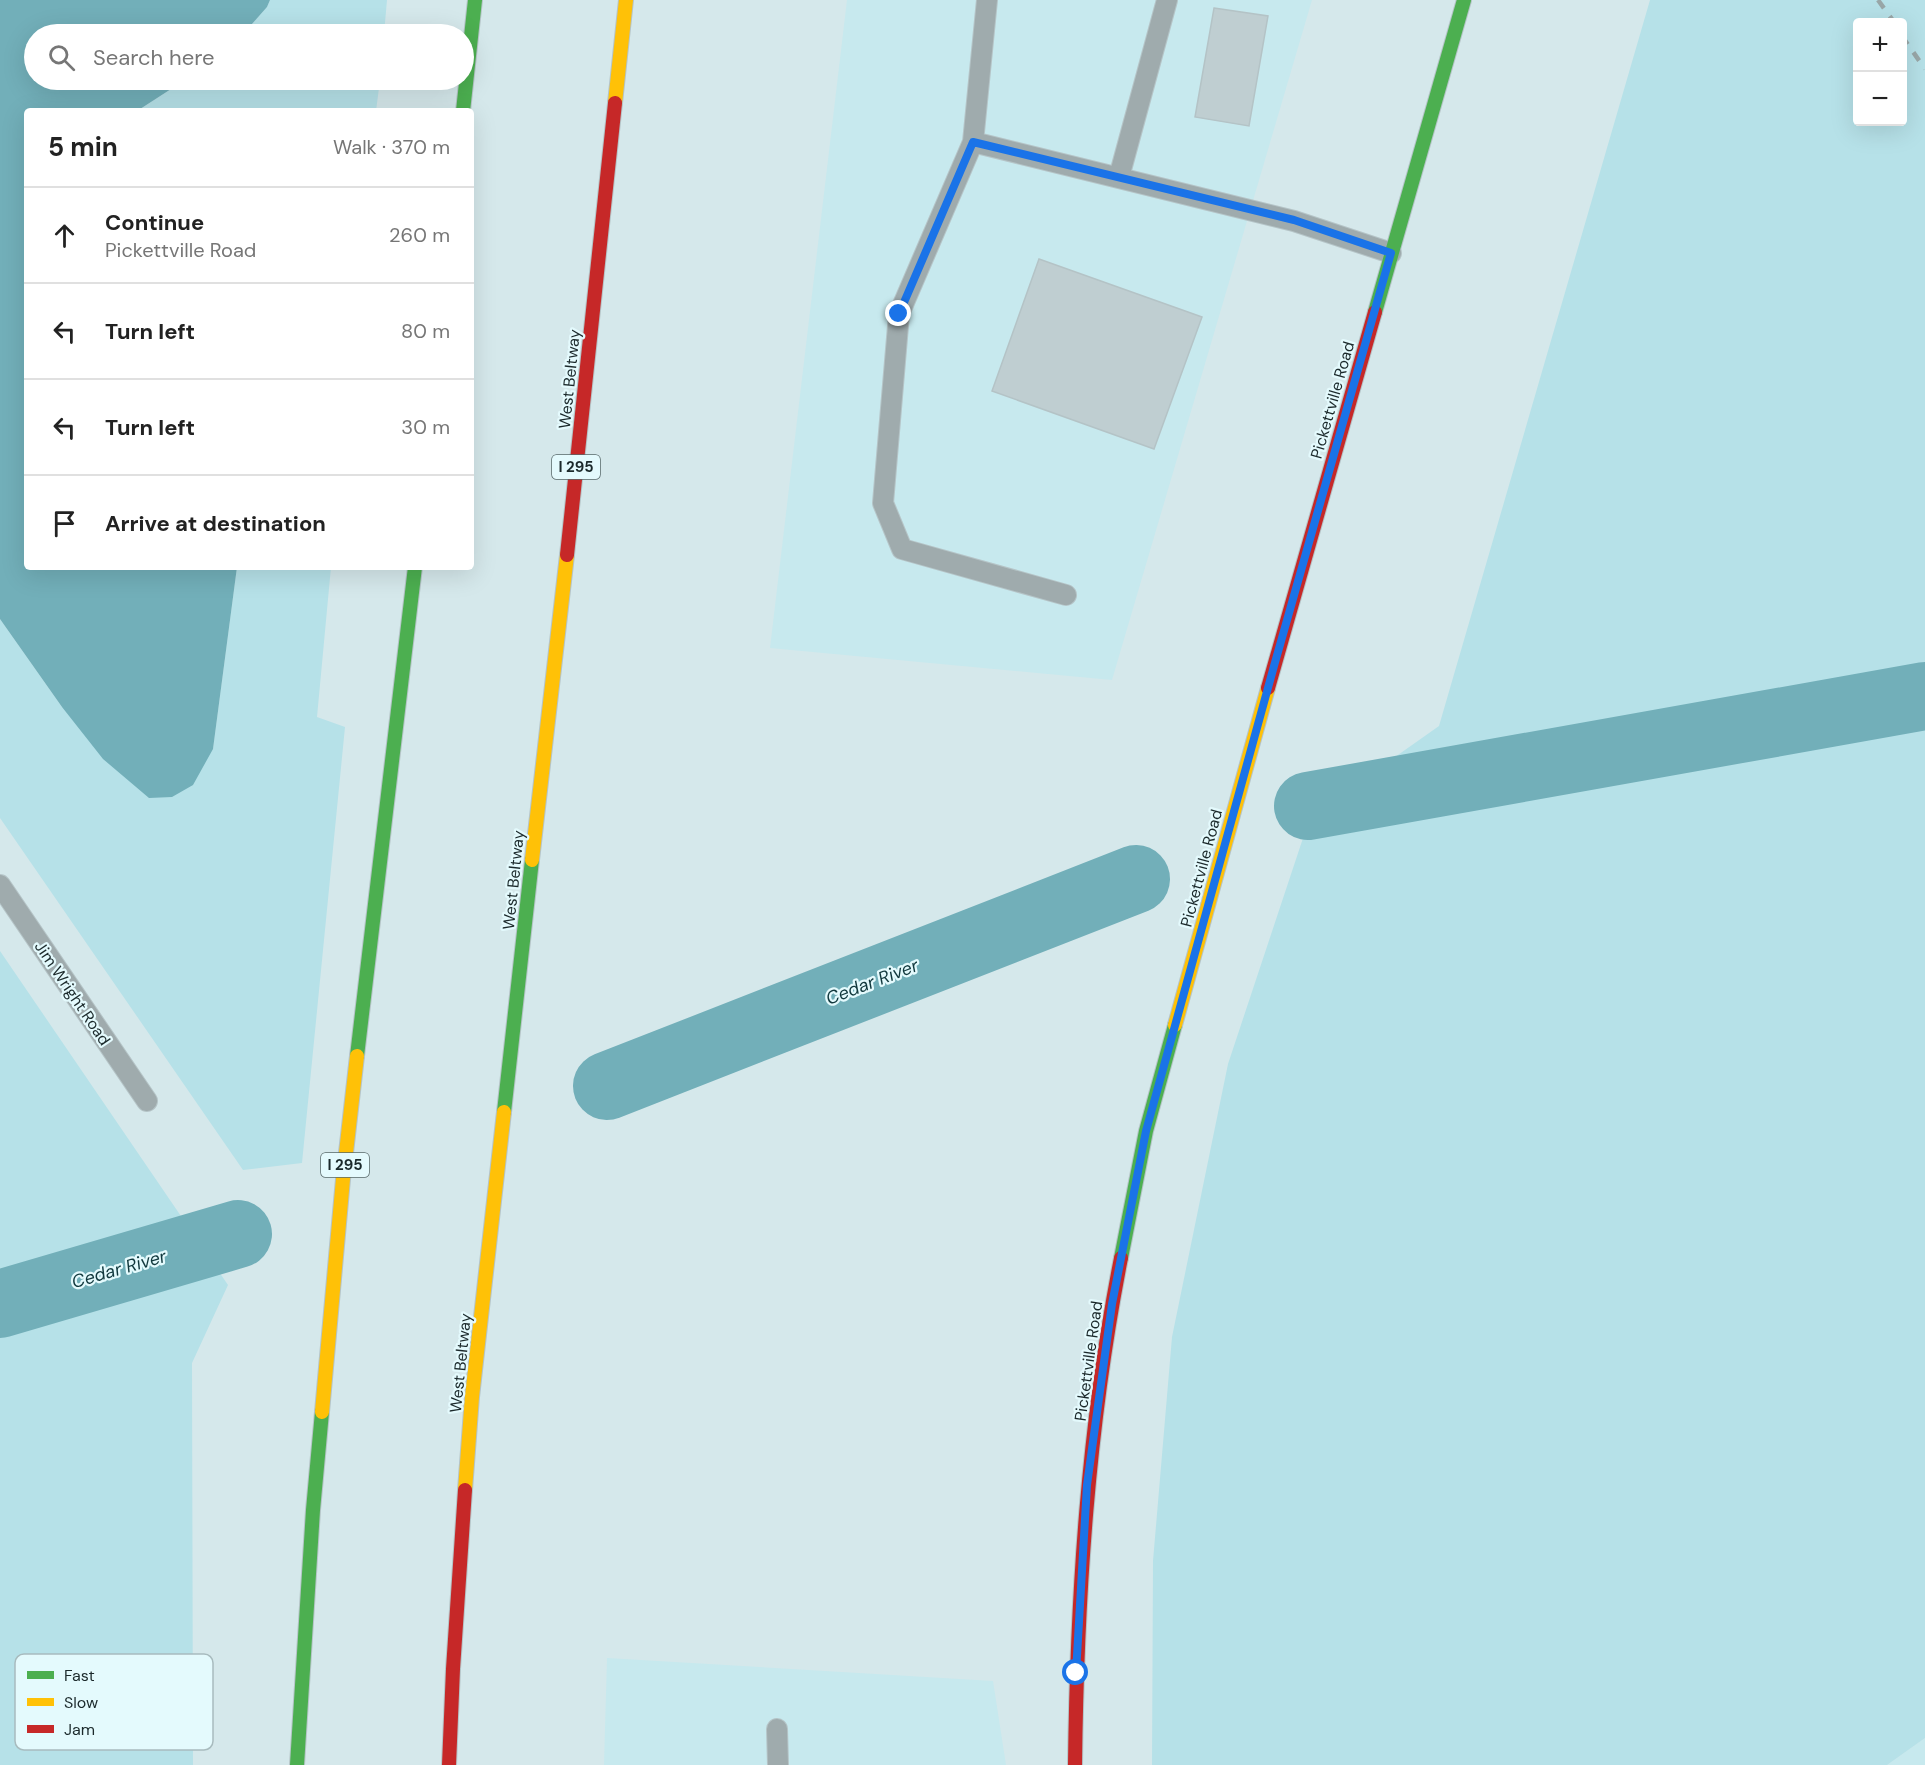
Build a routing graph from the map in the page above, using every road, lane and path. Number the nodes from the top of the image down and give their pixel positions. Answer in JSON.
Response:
{"nodes":[{"id":1,"x":475,"y":0,"type":"edge"},
{"id":2,"x":626,"y":0,"type":"edge"},
{"id":3,"x":987,"y":0,"type":"edge"},
{"id":4,"x":1167,"y":0,"type":"edge"},
{"id":5,"x":1464,"y":0,"type":"edge"},
{"id":6,"x":472,"y":24,"type":"edge"},
{"id":7,"x":465,"y":90,"type":"edge"},
{"id":8,"x":463,"y":108,"type":"edge"},
{"id":9,"x":973,"y":142,"type":"junction"},
{"id":10,"x":1119,"y":177,"type":"junction"},
{"id":11,"x":1391,"y":253,"type":"junction"},
{"id":12,"x":415,"y":570,"type":"edge"},
{"id":13,"x":1066,"y":595,"type":"dead end"},
{"id":14,"x":0,"y":885,"type":"edge"},
{"id":15,"x":147,"y":1101,"type":"dead end"},
{"id":16,"x":777,"y":1729,"type":"dead end"},
{"id":17,"x":297,"y":1765,"type":"edge"},
{"id":18,"x":449,"y":1765,"type":"edge"},
{"id":19,"x":778,"y":1765,"type":"edge"},
{"id":20,"x":1075,"y":1765,"type":"edge"}],
"edges":[{"from":1,"to":6,"type":"main road"},
{"from":2,"to":18,"type":"main road","name":"West Beltway","number":"I 295"},
{"from":3,"to":9,"type":"lane"},
{"from":4,"to":10,"type":"lane"},
{"from":5,"to":11,"type":"main road","name":"Pickettville Road"},
{"from":7,"to":8,"type":"main road"},
{"from":9,"to":10,"type":"lane"},
{"from":9,"to":13,"type":"lane"},
{"from":10,"to":11,"type":"lane"},
{"from":11,"to":20,"type":"main road","name":"Pickettville Road"},
{"from":12,"to":17,"type":"main road","number":"I 295"},
{"from":14,"to":15,"type":"lane","name":"Jim Wright Road"},
{"from":16,"to":19,"type":"lane"}]}
